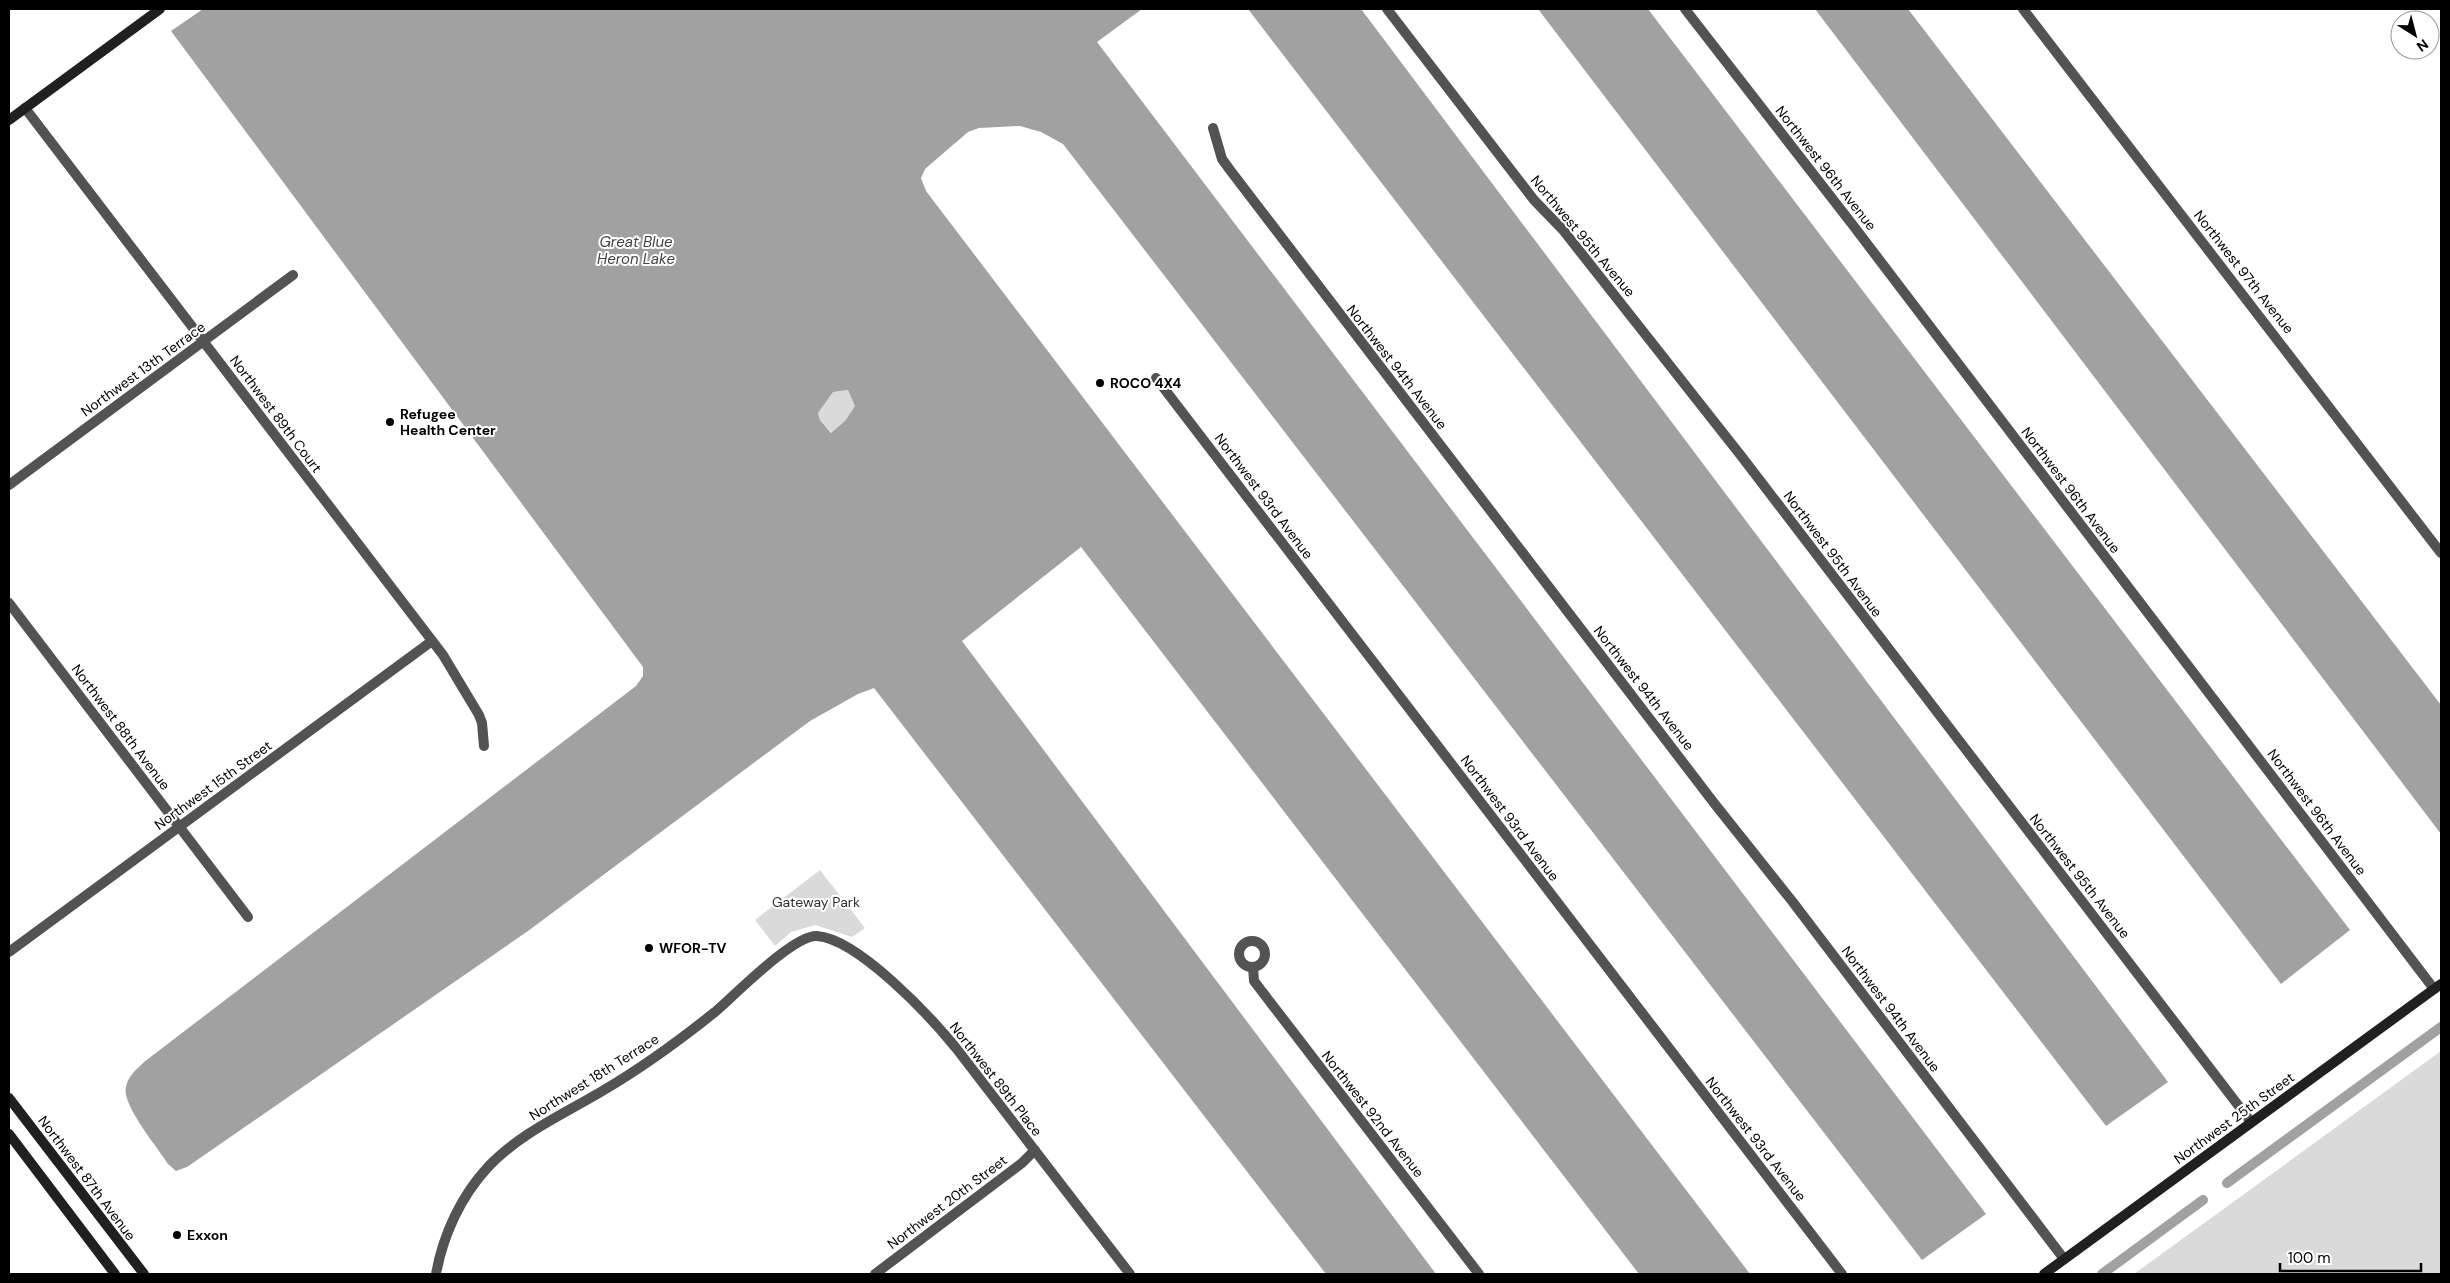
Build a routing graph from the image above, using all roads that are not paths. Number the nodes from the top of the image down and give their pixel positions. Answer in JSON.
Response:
{"nodes":[{"id":1,"x":160,"y":9,"type":"edge"},
{"id":2,"x":1387,"y":9,"type":"edge"},
{"id":3,"x":1685,"y":9,"type":"edge"},
{"id":4,"x":2022,"y":9,"type":"edge"},
{"id":5,"x":25,"y":108,"type":"junction"},
{"id":6,"x":9,"y":120,"type":"edge"},
{"id":7,"x":1213,"y":128,"type":"dead end"},
{"id":8,"x":293,"y":275,"type":"dead end"},
{"id":9,"x":203,"y":341,"type":"junction"},
{"id":10,"x":1156,"y":378,"type":"dead end"},
{"id":11,"x":9,"y":485,"type":"edge"},
{"id":12,"x":2441,"y":553,"type":"edge"},
{"id":13,"x":9,"y":603,"type":"edge"},
{"id":14,"x":432,"y":641,"type":"junction"},
{"id":15,"x":484,"y":746,"type":"dead end"},
{"id":16,"x":180,"y":826,"type":"junction"},
{"id":17,"x":248,"y":917,"type":"dead end"},
{"id":18,"x":811,"y":936,"type":"joint"},
{"id":19,"x":9,"y":952,"type":"edge"},
{"id":20,"x":1253,"y":967,"type":"dead end"},
{"id":21,"x":2438,"y":987,"type":"edge"},
{"id":22,"x":9,"y":1098,"type":"edge"},
{"id":23,"x":2251,"y":1122,"type":"junction"},
{"id":24,"x":9,"y":1134,"type":"edge"},
{"id":25,"x":1035,"y":1150,"type":"junction"},
{"id":26,"x":2064,"y":1259,"type":"junction"},
{"id":27,"x":116,"y":1274,"type":"edge"},
{"id":28,"x":144,"y":1274,"type":"edge"},
{"id":29,"x":436,"y":1274,"type":"edge"},
{"id":30,"x":875,"y":1274,"type":"edge"},
{"id":31,"x":1130,"y":1274,"type":"edge"},
{"id":32,"x":1479,"y":1274,"type":"edge"},
{"id":33,"x":1842,"y":1274,"type":"edge"},
{"id":34,"x":2044,"y":1274,"type":"edge"}],
"edges":[{"from":1,"to":5,"type":"main road"},
{"from":2,"to":23,"type":"street","name":"Northwest 95th Avenue"},
{"from":3,"to":21,"type":"street","name":"Northwest 96th Avenue"},
{"from":4,"to":12,"type":"street","name":"Northwest 97th Avenue"},
{"from":5,"to":6,"type":"main road"},
{"from":5,"to":9,"type":"street","name":"Northwest 89th Court"},
{"from":7,"to":26,"type":"street","name":"Northwest 94th Avenue"},
{"from":8,"to":9,"type":"street","name":"Northwest 13th Terrace"},
{"from":9,"to":11,"type":"street","name":"Northwest 13th Terrace"},
{"from":9,"to":14,"type":"street","name":"Northwest 89th Court"},
{"from":10,"to":33,"type":"street","name":"Northwest 93rd Avenue"},
{"from":13,"to":16,"type":"street","name":"Northwest 88th Avenue"},
{"from":14,"to":15,"type":"street","name":"Northwest 89th Court"},
{"from":14,"to":16,"type":"street","name":"Northwest 15th Street"},
{"from":16,"to":17,"type":"street","name":"Northwest 88th Avenue"},
{"from":16,"to":19,"type":"street","name":"Northwest 15th Street"},
{"from":18,"to":25,"type":"street","name":"Northwest 89th Place"},
{"from":18,"to":29,"type":"street","name":"Northwest 18th Terrace"},
{"from":20,"to":32,"type":"street","name":"Northwest 92nd Avenue"},
{"from":21,"to":23,"type":"main road","name":"Northwest 25th Street"},
{"from":22,"to":28,"type":"main road","name":"Northwest 87th Avenue"},
{"from":23,"to":26,"type":"main road","name":"Northwest 25th Street"},
{"from":24,"to":27,"type":"main road"},
{"from":25,"to":30,"type":"street","name":"Northwest 20th Street"},
{"from":25,"to":31,"type":"street","name":"Northwest 89th Place"},
{"from":26,"to":34,"type":"main road","name":"Northwest 25th Street"}]}
